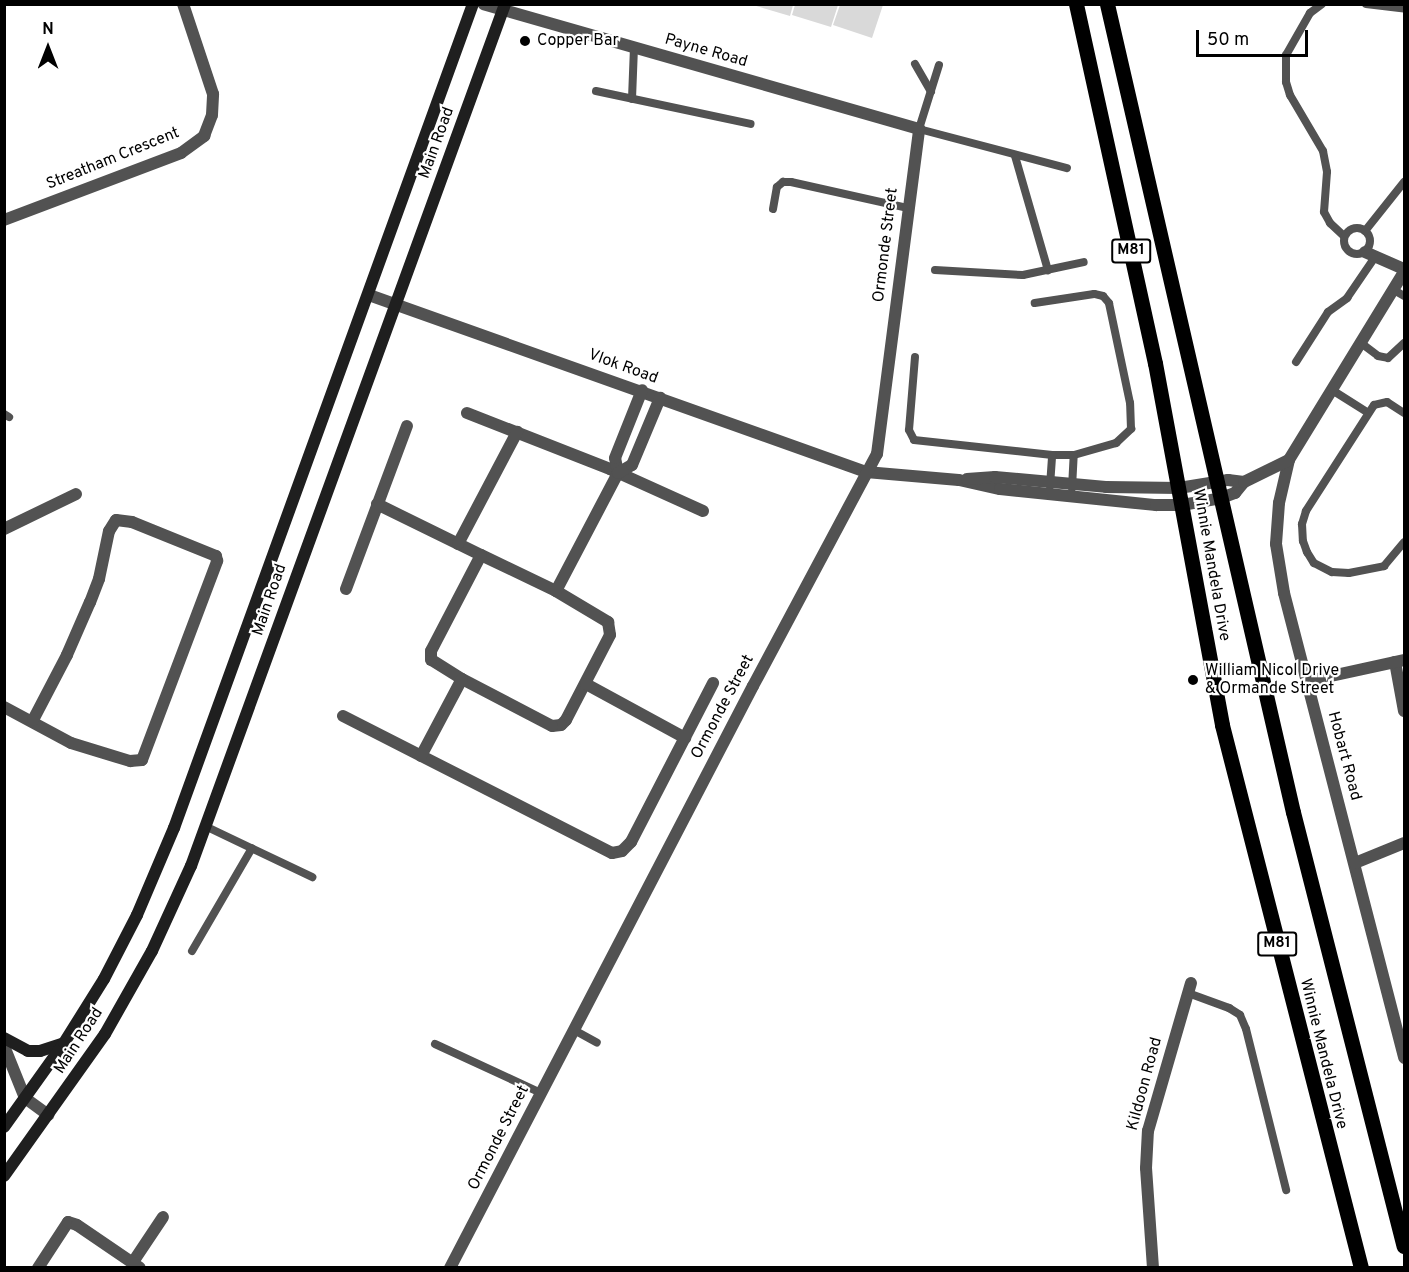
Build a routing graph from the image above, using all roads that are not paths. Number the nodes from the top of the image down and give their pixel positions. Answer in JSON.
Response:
{"nodes":[{"id":1,"x":183,"y":4,"type":"edge"},
{"id":2,"x":473,"y":4,"type":"edge"},
{"id":3,"x":484,"y":4,"type":"edge"},
{"id":4,"x":1076,"y":4,"type":"edge"},
{"id":5,"x":1107,"y":4,"type":"edge"},
{"id":6,"x":1322,"y":4,"type":"edge"},
{"id":7,"x":1366,"y":4,"type":"edge"},
{"id":8,"x":504,"y":8,"type":"edge"},
{"id":9,"x":1404,"y":9,"type":"edge"},
{"id":10,"x":634,"y":48,"type":"junction"},
{"id":11,"x":915,"y":64,"type":"dead end"},
{"id":12,"x":939,"y":65,"type":"dead end"},
{"id":13,"x":596,"y":91,"type":"dead end"},
{"id":14,"x":931,"y":92,"type":"junction"},
{"id":15,"x":632,"y":99,"type":"junction"},
{"id":16,"x":751,"y":124,"type":"dead end"},
{"id":17,"x":919,"y":129,"type":"junction"},
{"id":18,"x":1015,"y":156,"type":"junction"},
{"id":19,"x":1067,"y":168,"type":"dead end"},
{"id":20,"x":1404,"y":182,"type":"edge"},
{"id":21,"x":773,"y":208,"type":"dead end"},
{"id":22,"x":908,"y":208,"type":"junction"},
{"id":23,"x":4,"y":220,"type":"edge"},
{"id":24,"x":1365,"y":231,"type":"junction"},
{"id":25,"x":1344,"y":236,"type":"junction"},
{"id":26,"x":1370,"y":255,"type":"junction"},
{"id":27,"x":1084,"y":262,"type":"dead end"},
{"id":28,"x":935,"y":270,"type":"dead end"},
{"id":29,"x":1048,"y":270,"type":"junction"},
{"id":30,"x":1404,"y":271,"type":"edge"},
{"id":31,"x":1399,"y":293,"type":"edge"},
{"id":32,"x":369,"y":295,"type":"junction"},
{"id":33,"x":1035,"y":303,"type":"dead end"},
{"id":34,"x":396,"y":304,"type":"junction"},
{"id":35,"x":1361,"y":343,"type":"junction"},
{"id":36,"x":1404,"y":343,"type":"edge"},
{"id":37,"x":915,"y":357,"type":"dead end"},
{"id":38,"x":1296,"y":362,"type":"dead end"},
{"id":39,"x":642,"y":390,"type":"junction"},
{"id":40,"x":1332,"y":390,"type":"junction"},
{"id":41,"x":660,"y":398,"type":"junction"},
{"id":42,"x":1367,"y":412,"type":"junction"},
{"id":43,"x":467,"y":413,"type":"dead end"},
{"id":44,"x":1404,"y":413,"type":"edge"},
{"id":45,"x":407,"y":426,"type":"dead end"},
{"id":46,"x":517,"y":432,"type":"junction"},
{"id":47,"x":1052,"y":455,"type":"junction"},
{"id":48,"x":1074,"y":455,"type":"junction"},
{"id":49,"x":1289,"y":460,"type":"junction"},
{"id":50,"x":618,"y":472,"type":"junction"},
{"id":51,"x":866,"y":472,"type":"junction"},
{"id":52,"x":959,"y":480,"type":"junction"},
{"id":53,"x":1051,"y":482,"type":"junction"},
{"id":54,"x":1217,"y":482,"type":"junction"},
{"id":55,"x":1244,"y":482,"type":"junction"},
{"id":56,"x":1072,"y":484,"type":"junction"},
{"id":57,"x":1179,"y":488,"type":"junction"},
{"id":58,"x":76,"y":494,"type":"dead end"},
{"id":59,"x":1049,"y":495,"type":"junction"},
{"id":60,"x":1072,"y":497,"type":"junction"},
{"id":61,"x":1221,"y":498,"type":"junction"},
{"id":62,"x":377,"y":504,"type":"junction"},
{"id":63,"x":1182,"y":505,"type":"junction"},
{"id":64,"x":703,"y":511,"type":"dead end"},
{"id":65,"x":4,"y":529,"type":"edge"},
{"id":66,"x":1404,"y":542,"type":"edge"},
{"id":67,"x":459,"y":544,"type":"junction"},
{"id":68,"x":481,"y":555,"type":"junction"},
{"id":69,"x":346,"y":589,"type":"dead end"},
{"id":70,"x":556,"y":591,"type":"junction"},
{"id":71,"x":1400,"y":661,"type":"edge"},
{"id":72,"x":462,"y":679,"type":"junction"},
{"id":73,"x":1308,"y":681,"type":"junction"},
{"id":74,"x":713,"y":683,"type":"dead end"},
{"id":75,"x":586,"y":684,"type":"junction"},
{"id":76,"x":4,"y":707,"type":"edge"},
{"id":77,"x":1404,"y":711,"type":"edge"},
{"id":78,"x":343,"y":716,"type":"dead end"},
{"id":79,"x":33,"y":720,"type":"junction"},
{"id":80,"x":685,"y":738,"type":"junction"},
{"id":81,"x":421,"y":756,"type":"junction"},
{"id":82,"x":205,"y":826,"type":"junction"},
{"id":83,"x":1404,"y":843,"type":"edge"},
{"id":84,"x":252,"y":848,"type":"junction"},
{"id":85,"x":1355,"y":863,"type":"junction"},
{"id":86,"x":312,"y":877,"type":"dead end"},
{"id":87,"x":192,"y":951,"type":"dead end"},
{"id":88,"x":1190,"y":988,"type":"joint"},
{"id":89,"x":574,"y":1030,"type":"junction"},
{"id":90,"x":4,"y":1038,"type":"edge"},
{"id":91,"x":64,"y":1043,"type":"junction"},
{"id":92,"x":597,"y":1043,"type":"dead end"},
{"id":93,"x":435,"y":1044,"type":"dead end"},
{"id":94,"x":4,"y":1046,"type":"edge"},
{"id":95,"x":1404,"y":1058,"type":"edge"},
{"id":96,"x":541,"y":1093,"type":"junction"},
{"id":97,"x":25,"y":1098,"type":"junction"},
{"id":98,"x":48,"y":1115,"type":"junction"},
{"id":99,"x":4,"y":1128,"type":"edge"},
{"id":100,"x":4,"y":1176,"type":"edge"},
{"id":101,"x":1286,"y":1190,"type":"dead end"},
{"id":102,"x":163,"y":1217,"type":"dead end"},
{"id":103,"x":1404,"y":1243,"type":"edge"},
{"id":104,"x":136,"y":1265,"type":"edge"},
{"id":105,"x":38,"y":1268,"type":"edge"},
{"id":106,"x":450,"y":1268,"type":"edge"},
{"id":107,"x":1153,"y":1268,"type":"edge"},
{"id":108,"x":1361,"y":1268,"type":"edge"}],
"edges":[{"from":1,"to":23,"type":"street","name":"Streatham Crescent"},
{"from":2,"to":32,"type":"main road","name":"Main Road"},
{"from":3,"to":8,"type":"street","name":"Payne Road"},
{"from":4,"to":57,"type":"main road","name":"Winnie Mandela Drive","number":"M81"},
{"from":5,"to":54,"type":"main road","name":"Winnie Mandela Drive","number":"M81"},
{"from":6,"to":25,"type":"lane"},
{"from":7,"to":9,"type":"lane"},
{"from":8,"to":10,"type":"street","name":"Payne Road"},
{"from":8,"to":34,"type":"main road","name":"Main Road"},
{"from":10,"to":15,"type":"lane"},
{"from":10,"to":17,"type":"street","name":"Payne Road"},
{"from":11,"to":14,"type":"lane"},
{"from":12,"to":14,"type":"lane"},
{"from":13,"to":15,"type":"lane"},
{"from":14,"to":17,"type":"lane"},
{"from":15,"to":16,"type":"lane"},
{"from":17,"to":18,"type":"lane"},
{"from":17,"to":22,"type":"street","name":"Ormonde Street"},
{"from":18,"to":19,"type":"lane"},
{"from":18,"to":29,"type":"lane"},
{"from":20,"to":24,"type":"lane"},
{"from":21,"to":22,"type":"lane"},
{"from":22,"to":51,"type":"street","name":"Ormonde Street"},
{"from":24,"to":25,"type":"lane"},
{"from":24,"to":26,"type":"lane"},
{"from":25,"to":26,"type":"lane"},
{"from":26,"to":30,"type":"street"},
{"from":26,"to":38,"type":"lane"},
{"from":27,"to":29,"type":"lane"},
{"from":28,"to":29,"type":"lane"},
{"from":30,"to":31,"type":"street","name":"Hobart Road"},
{"from":31,"to":35,"type":"street","name":"Hobart Road"},
{"from":32,"to":34,"type":"street","name":"Vlok Road"},
{"from":32,"to":91,"type":"main road","name":"Main Road"},
{"from":33,"to":48,"type":"lane"},
{"from":34,"to":39,"type":"street","name":"Vlok Road"},
{"from":34,"to":82,"type":"main road","name":"Main Road"},
{"from":35,"to":36,"type":"lane"},
{"from":35,"to":40,"type":"street","name":"Hobart Road"},
{"from":37,"to":47,"type":"lane"},
{"from":39,"to":41,"type":"street","name":"Vlok Road"},
{"from":39,"to":50,"type":"street"},
{"from":40,"to":42,"type":"lane"},
{"from":40,"to":49,"type":"street","name":"Hobart Road"},
{"from":41,"to":50,"type":"street"},
{"from":41,"to":51,"type":"street","name":"Vlok Road"},
{"from":42,"to":44,"type":"lane"},
{"from":42,"to":66,"type":"lane"},
{"from":43,"to":46,"type":"street"},
{"from":45,"to":62,"type":"street"},
{"from":46,"to":50,"type":"street"},
{"from":46,"to":67,"type":"street"},
{"from":47,"to":48,"type":"lane"},
{"from":47,"to":53,"type":"lane"},
{"from":48,"to":56,"type":"lane"},
{"from":49,"to":55,"type":"street"},
{"from":49,"to":73,"type":"street","name":"Hobart Road"},
{"from":50,"to":64,"type":"street"},
{"from":50,"to":70,"type":"street"},
{"from":51,"to":52,"type":"street","name":"Vlok Road"},
{"from":51,"to":89,"type":"street","name":"Ormonde Street"},
{"from":52,"to":53,"type":"street"},
{"from":52,"to":59,"type":"street"},
{"from":53,"to":56,"type":"street"},
{"from":53,"to":59,"type":"lane"},
{"from":54,"to":55,"type":"street"},
{"from":54,"to":57,"type":"street"},
{"from":54,"to":61,"type":"main road","name":"Winnie Mandela Drive","number":"M81"},
{"from":55,"to":61,"type":"street"},
{"from":56,"to":57,"type":"street"},
{"from":56,"to":60,"type":"lane"},
{"from":57,"to":63,"type":"main road","name":"Winnie Mandela Drive","number":"M81"},
{"from":58,"to":65,"type":"street"},
{"from":59,"to":60,"type":"street"},
{"from":60,"to":63,"type":"street"},
{"from":61,"to":63,"type":"street"},
{"from":61,"to":103,"type":"main road","name":"Winnie Mandela Drive","number":"M81"},
{"from":62,"to":67,"type":"street"},
{"from":62,"to":69,"type":"street"},
{"from":63,"to":108,"type":"main road","name":"Winnie Mandela Drive","number":"M81"},
{"from":67,"to":68,"type":"street"},
{"from":68,"to":70,"type":"street"},
{"from":68,"to":72,"type":"street"},
{"from":70,"to":75,"type":"street"},
{"from":71,"to":73,"type":"street"},
{"from":71,"to":77,"type":"street"},
{"from":72,"to":75,"type":"street"},
{"from":72,"to":81,"type":"street"},
{"from":73,"to":85,"type":"street","name":"Hobart Road"},
{"from":74,"to":80,"type":"street"},
{"from":75,"to":80,"type":"street"},
{"from":76,"to":79,"type":"street"},
{"from":78,"to":81,"type":"street"},
{"from":79,"to":79,"type":"street"},
{"from":80,"to":81,"type":"street"},
{"from":82,"to":84,"type":"lane"},
{"from":82,"to":98,"type":"main road","name":"Main Road"},
{"from":83,"to":85,"type":"street"},
{"from":84,"to":86,"type":"lane"},
{"from":84,"to":87,"type":"lane"},
{"from":85,"to":95,"type":"street","name":"Hobart Road"},
{"from":88,"to":101,"type":"lane"},
{"from":88,"to":107,"type":"street","name":"Kildoon Road"},
{"from":89,"to":92,"type":"lane"},
{"from":89,"to":96,"type":"street","name":"Ormonde Street"},
{"from":90,"to":91,"type":"main road"},
{"from":91,"to":97,"type":"main road","name":"Main Road"},
{"from":93,"to":96,"type":"lane"},
{"from":94,"to":97,"type":"street"},
{"from":96,"to":106,"type":"street","name":"Ormonde Street"},
{"from":97,"to":98,"type":"street"},
{"from":97,"to":99,"type":"main road","name":"Main Road"},
{"from":98,"to":100,"type":"main road","name":"Main Road"},
{"from":102,"to":104,"type":"street"},
{"from":104,"to":105,"type":"street"}]}
